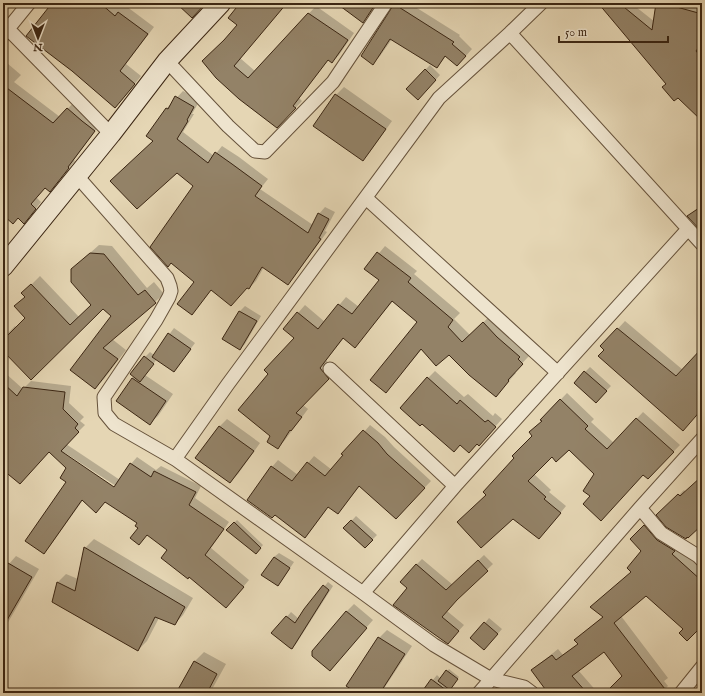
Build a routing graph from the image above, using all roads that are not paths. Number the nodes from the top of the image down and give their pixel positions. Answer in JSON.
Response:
{"nodes":[{"id":1,"x":29,"y":3,"type":"edge"},
{"id":2,"x":221,"y":3,"type":"edge"},
{"id":3,"x":386,"y":3,"type":"edge"},
{"id":4,"x":540,"y":3,"type":"edge"},
{"id":5,"x":5,"y":32,"type":"edge"},
{"id":6,"x":510,"y":33,"type":"junction"},
{"id":7,"x":167,"y":60,"type":"junction"},
{"id":8,"x":111,"y":134,"type":"junction"},
{"id":9,"x":77,"y":176,"type":"junction"},
{"id":10,"x":366,"y":198,"type":"junction"},
{"id":11,"x":688,"y":229,"type":"junction"},
{"id":12,"x":702,"y":244,"type":"edge"},
{"id":13,"x":3,"y":267,"type":"edge"},
{"id":14,"x":330,"y":369,"type":"dead end"},
{"id":15,"x":558,"y":373,"type":"junction"},
{"id":16,"x":702,"y":439,"type":"edge"},
{"id":17,"x":176,"y":459,"type":"junction"},
{"id":18,"x":455,"y":486,"type":"junction"},
{"id":19,"x":640,"y":508,"type":"junction"},
{"id":20,"x":702,"y":560,"type":"edge"},
{"id":21,"x":363,"y":593,"type":"junction"},
{"id":22,"x":702,"y":667,"type":"edge"},
{"id":23,"x":491,"y":679,"type":"junction"},
{"id":24,"x":479,"y":693,"type":"edge"},
{"id":25,"x":532,"y":693,"type":"edge"},
{"id":26,"x":681,"y":693,"type":"edge"}],
"edges":[{"from":1,"to":5,"type":"street"},
{"from":2,"to":7,"type":"street"},
{"from":3,"to":7,"type":"street"},
{"from":4,"to":6,"type":"street"},
{"from":5,"to":8,"type":"street"},
{"from":6,"to":10,"type":"street"},
{"from":6,"to":11,"type":"street"},
{"from":7,"to":8,"type":"street"},
{"from":8,"to":9,"type":"street"},
{"from":9,"to":13,"type":"street"},
{"from":9,"to":17,"type":"street"},
{"from":10,"to":15,"type":"street"},
{"from":10,"to":17,"type":"street"},
{"from":11,"to":12,"type":"street"},
{"from":11,"to":15,"type":"street"},
{"from":14,"to":18,"type":"street"},
{"from":15,"to":18,"type":"street"},
{"from":16,"to":19,"type":"street"},
{"from":17,"to":21,"type":"street"},
{"from":18,"to":21,"type":"street"},
{"from":19,"to":20,"type":"street"},
{"from":19,"to":23,"type":"street"},
{"from":21,"to":23,"type":"street"},
{"from":22,"to":26,"type":"street"},
{"from":23,"to":24,"type":"street"},
{"from":23,"to":25,"type":"street"}]}
